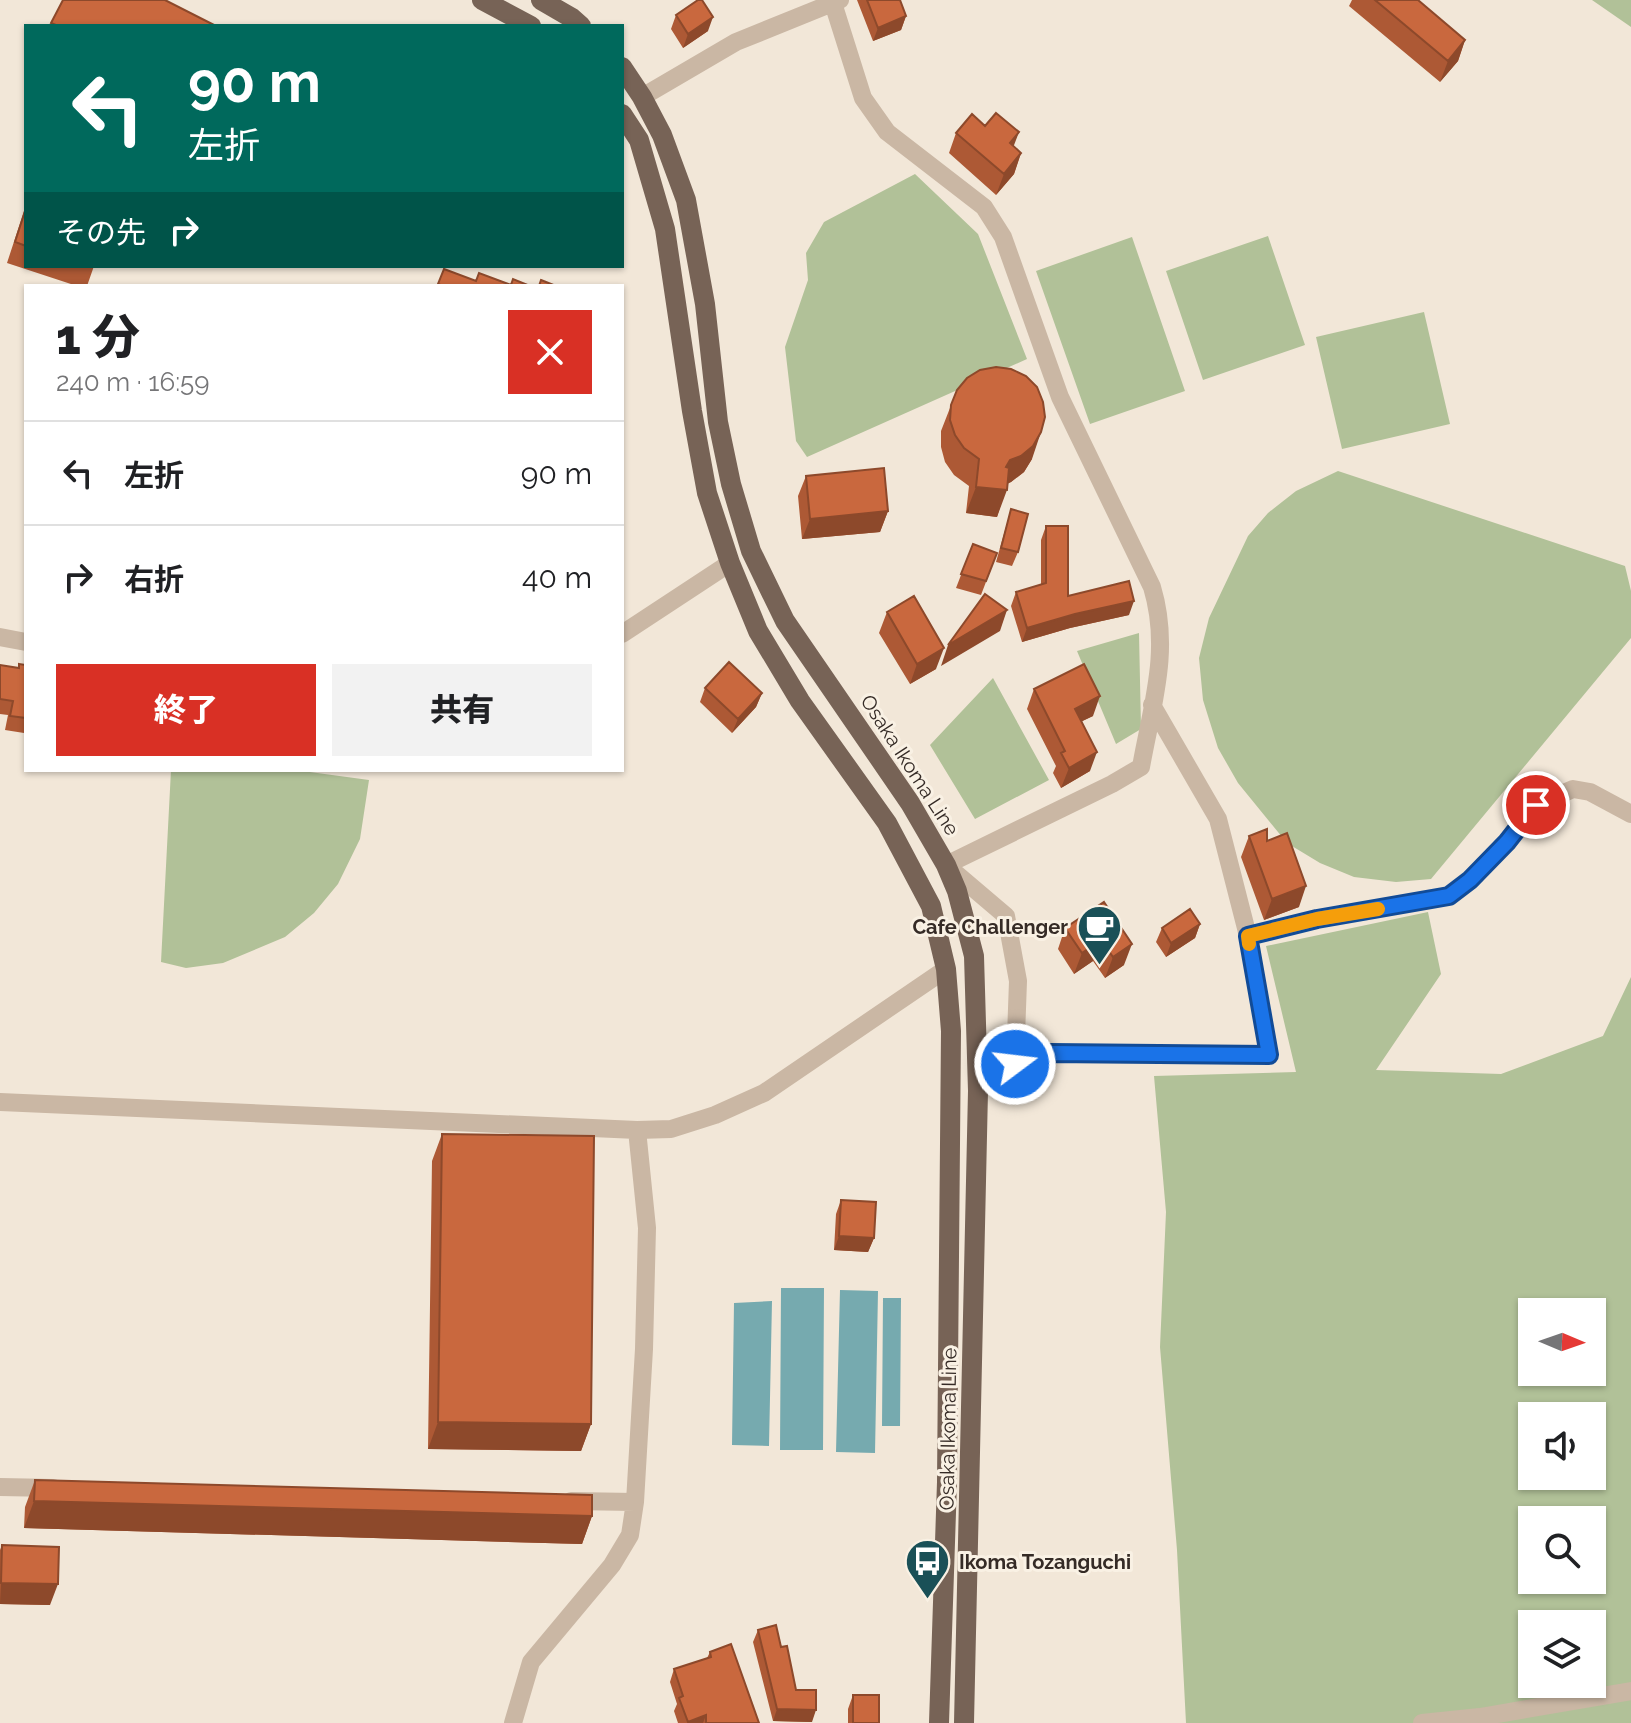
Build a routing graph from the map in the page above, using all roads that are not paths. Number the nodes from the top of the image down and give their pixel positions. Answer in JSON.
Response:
{"nodes":[{"id":1,"x":482,"y":0,"type":"edge"},
{"id":2,"x":541,"y":0,"type":"edge"},
{"id":3,"x":836,"y":2,"type":"edge"},
{"id":4,"x":527,"y":24,"type":"edge"},
{"id":5,"x":579,"y":24,"type":"edge"},
{"id":6,"x":624,"y":70,"type":"edge"},
{"id":7,"x":642,"y":97,"type":"junction"},
{"id":8,"x":624,"y":117,"type":"edge"},
{"id":9,"x":730,"y":563,"type":"junction"},
{"id":10,"x":624,"y":633,"type":"edge"},
{"id":11,"x":0,"y":637,"type":"edge"},
{"id":12,"x":24,"y":642,"type":"edge"},
{"id":13,"x":1152,"y":705,"type":"junction"},
{"id":14,"x":1631,"y":814,"type":"edge"},
{"id":15,"x":946,"y":865,"type":"junction"},
{"id":16,"x":1248,"y":936,"type":"junction"},
{"id":17,"x":946,"y":969,"type":"junction"},
{"id":18,"x":1015,"y":1064,"type":"junction"},
{"id":19,"x":978,"y":1091,"type":"junction"},
{"id":20,"x":0,"y":1102,"type":"edge"},
{"id":21,"x":637,"y":1130,"type":"junction"},
{"id":22,"x":0,"y":1487,"type":"edge"},
{"id":23,"x":63,"y":1488,"type":"edge"},
{"id":24,"x":555,"y":1500,"type":"edge"},
{"id":25,"x":635,"y":1502,"type":"junction"},
{"id":26,"x":1631,"y":1691,"type":"edge"},
{"id":27,"x":513,"y":1723,"type":"edge"},
{"id":28,"x":939,"y":1723,"type":"edge"},
{"id":29,"x":964,"y":1723,"type":"edge"},
{"id":30,"x":1422,"y":1723,"type":"edge"}],
"edges":[{"from":1,"to":4,"type":"main road"},
{"from":2,"to":5,"type":"main road"},
{"from":3,"to":7,"type":"street"},
{"from":3,"to":13,"type":"street"},
{"from":6,"to":7,"type":"main road","name":"Osaka Ikoma Line"},
{"from":7,"to":15,"type":"main road","name":"Osaka Ikoma Line"},
{"from":8,"to":9,"type":"main road","name":"Osaka Ikoma Line"},
{"from":9,"to":10,"type":"street"},
{"from":9,"to":17,"type":"main road","name":"Osaka Ikoma Line"},
{"from":11,"to":12,"type":"street"},
{"from":13,"to":15,"type":"street"},
{"from":13,"to":16,"type":"street"},
{"from":14,"to":16,"type":"street"},
{"from":15,"to":18,"type":"street"},
{"from":15,"to":19,"type":"main road","name":"Osaka Ikoma Line"},
{"from":16,"to":18,"type":"street"},
{"from":17,"to":21,"type":"street"},
{"from":17,"to":28,"type":"main road","name":"Osaka Ikoma Line"},
{"from":18,"to":19,"type":"street"},
{"from":19,"to":29,"type":"main road","name":"Osaka Ikoma Line"},
{"from":20,"to":21,"type":"street"},
{"from":21,"to":25,"type":"street"},
{"from":22,"to":23,"type":"street"},
{"from":24,"to":25,"type":"street"},
{"from":25,"to":27,"type":"street"},
{"from":26,"to":30,"type":"street"}]}
